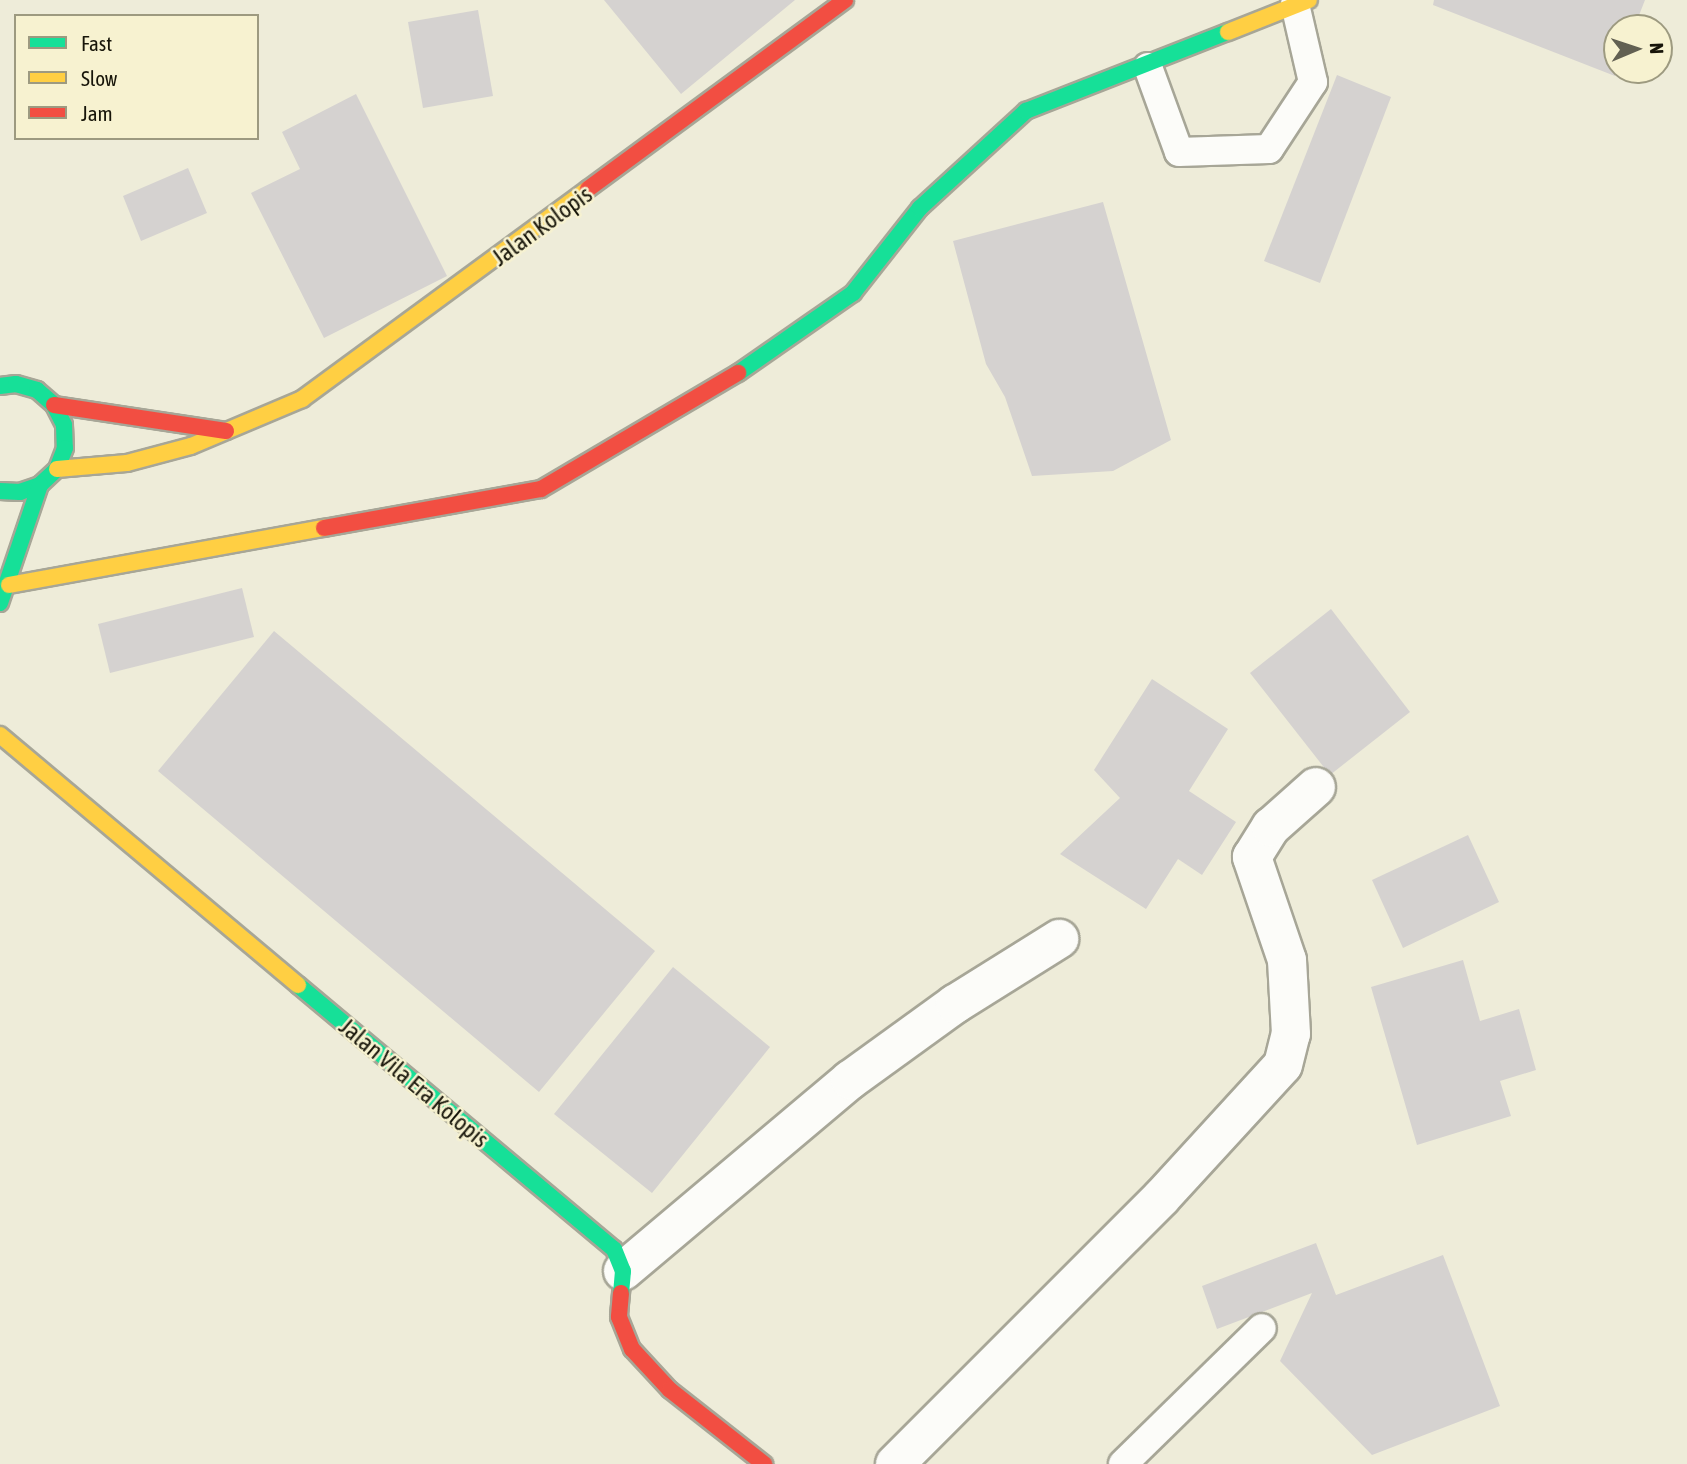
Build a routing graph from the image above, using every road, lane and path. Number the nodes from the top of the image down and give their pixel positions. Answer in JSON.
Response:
{"nodes":[{"id":1,"x":845,"y":0,"type":"edge"},
{"id":2,"x":1302,"y":2,"type":"edge"},
{"id":3,"x":1148,"y":67,"type":"junction"},
{"id":4,"x":5,"y":368,"type":"dead end"},
{"id":5,"x":8,"y":385,"type":"edge"},
{"id":6,"x":54,"y":405,"type":"junction"},
{"id":7,"x":226,"y":430,"type":"junction"},
{"id":8,"x":57,"y":469,"type":"junction"},
{"id":9,"x":40,"y":485,"type":"junction"},
{"id":10,"x":0,"y":491,"type":"edge"},
{"id":11,"x":9,"y":585,"type":"junction"},
{"id":12,"x":0,"y":603,"type":"edge"},
{"id":13,"x":0,"y":734,"type":"edge"},
{"id":14,"x":1316,"y":787,"type":"dead end"},
{"id":15,"x":1059,"y":939,"type":"dead end"},
{"id":16,"x":623,"y":1271,"type":"junction"},
{"id":17,"x":1262,"y":1328,"type":"dead end"},
{"id":18,"x":764,"y":1464,"type":"edge"},
{"id":19,"x":895,"y":1464,"type":"edge"},
{"id":20,"x":1123,"y":1464,"type":"edge"}],
"edges":[{"from":1,"to":7,"type":"street","name":"Jalan Kolopis"},
{"from":2,"to":3,"type":"street"},
{"from":2,"to":3,"type":"lane"},
{"from":3,"to":11,"type":"street"},
{"from":4,"to":5,"type":"street"},
{"from":5,"to":6,"type":"street"},
{"from":6,"to":7,"type":"street"},
{"from":6,"to":8,"type":"street"},
{"from":7,"to":8,"type":"street","name":"Jalan Kolopis"},
{"from":8,"to":9,"type":"street"},
{"from":9,"to":10,"type":"street"},
{"from":9,"to":11,"type":"street"},
{"from":11,"to":12,"type":"street"},
{"from":13,"to":16,"type":"street","name":"Jalan Vila Era Kolopis"},
{"from":14,"to":19,"type":"street"},
{"from":15,"to":16,"type":"street"},
{"from":16,"to":18,"type":"street"},
{"from":17,"to":20,"type":"lane"}]}
